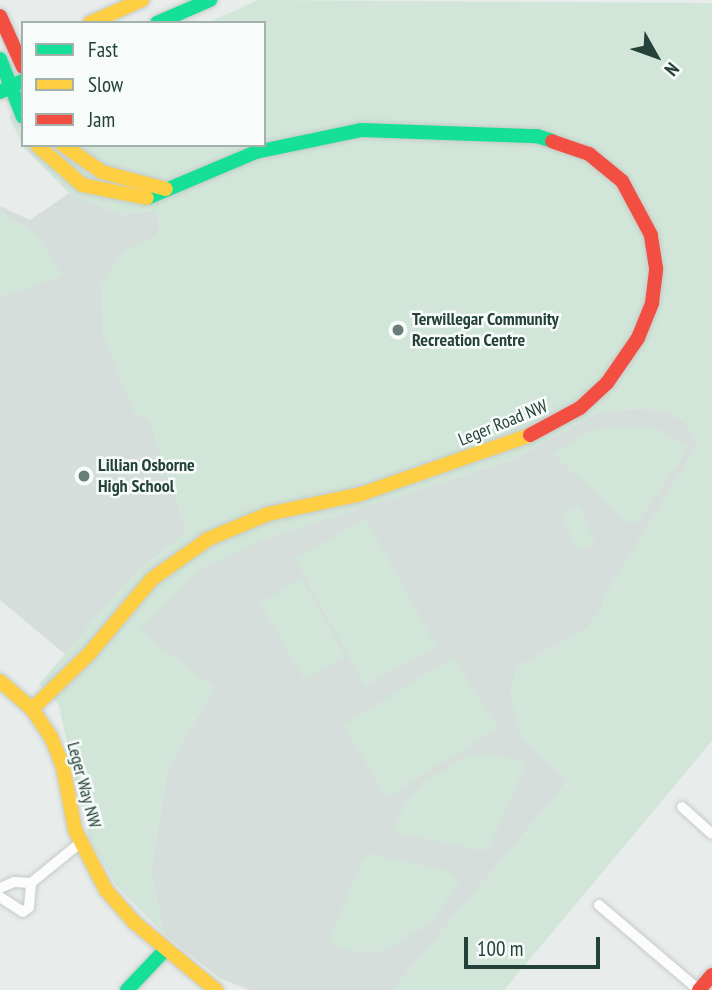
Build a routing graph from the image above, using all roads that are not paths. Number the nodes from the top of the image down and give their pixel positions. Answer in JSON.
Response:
{"nodes":[{"id":1,"x":142,"y":0,"type":"edge"},
{"id":2,"x":151,"y":0,"type":"edge"},
{"id":3,"x":210,"y":0,"type":"edge"},
{"id":4,"x":0,"y":16,"type":"edge"},
{"id":5,"x":95,"y":21,"type":"edge"},
{"id":6,"x":111,"y":21,"type":"edge"},
{"id":7,"x":163,"y":21,"type":"edge"},
{"id":8,"x":21,"y":59,"type":"edge"},
{"id":9,"x":21,"y":61,"type":"edge"},
{"id":10,"x":21,"y":63,"type":"edge"},
{"id":11,"x":1,"y":64,"type":"edge"},
{"id":12,"x":11,"y":87,"type":"edge"},
{"id":13,"x":21,"y":112,"type":"edge"},
{"id":14,"x":39,"y":147,"type":"edge"},
{"id":15,"x":65,"y":147,"type":"edge"},
{"id":16,"x":166,"y":189,"type":"junction"},
{"id":17,"x":0,"y":681,"type":"edge"},
{"id":18,"x":32,"y":709,"type":"junction"},
{"id":19,"x":682,"y":807,"type":"dead end"},
{"id":20,"x":712,"y":834,"type":"edge"},
{"id":21,"x":80,"y":843,"type":"junction"},
{"id":22,"x":31,"y":883,"type":"junction"},
{"id":23,"x":0,"y":888,"type":"edge"},
{"id":24,"x":0,"y":897,"type":"edge"},
{"id":25,"x":599,"y":905,"type":"dead end"},
{"id":26,"x":165,"y":950,"type":"junction"},
{"id":27,"x":712,"y":975,"type":"edge"},
{"id":28,"x":127,"y":990,"type":"edge"},
{"id":29,"x":216,"y":990,"type":"edge"},
{"id":30,"x":699,"y":990,"type":"edge"}],
"edges":[{"from":1,"to":5,"type":"street"},
{"from":2,"to":6,"type":"street"},
{"from":3,"to":7,"type":"street"},
{"from":4,"to":8,"type":"street"},
{"from":9,"to":11,"type":"street"},
{"from":10,"to":12,"type":"street"},
{"from":11,"to":12,"type":"street"},
{"from":12,"to":13,"type":"street"},
{"from":14,"to":16,"type":"street","name":"Leger Road NW"},
{"from":15,"to":16,"type":"street"},
{"from":16,"to":18,"type":"street","name":"Leger Road NW"},
{"from":17,"to":18,"type":"street","name":"Leger Way NW"},
{"from":18,"to":21,"type":"street","name":"Leger Way NW"},
{"from":19,"to":20,"type":"street"},
{"from":21,"to":22,"type":"street"},
{"from":21,"to":26,"type":"street","name":"Leger Way NW"},
{"from":22,"to":23,"type":"street"},
{"from":22,"to":24,"type":"street"},
{"from":25,"to":30,"type":"street"},
{"from":26,"to":28,"type":"street"},
{"from":26,"to":29,"type":"street","name":"Leger Way NW"},
{"from":27,"to":30,"type":"street"}]}
